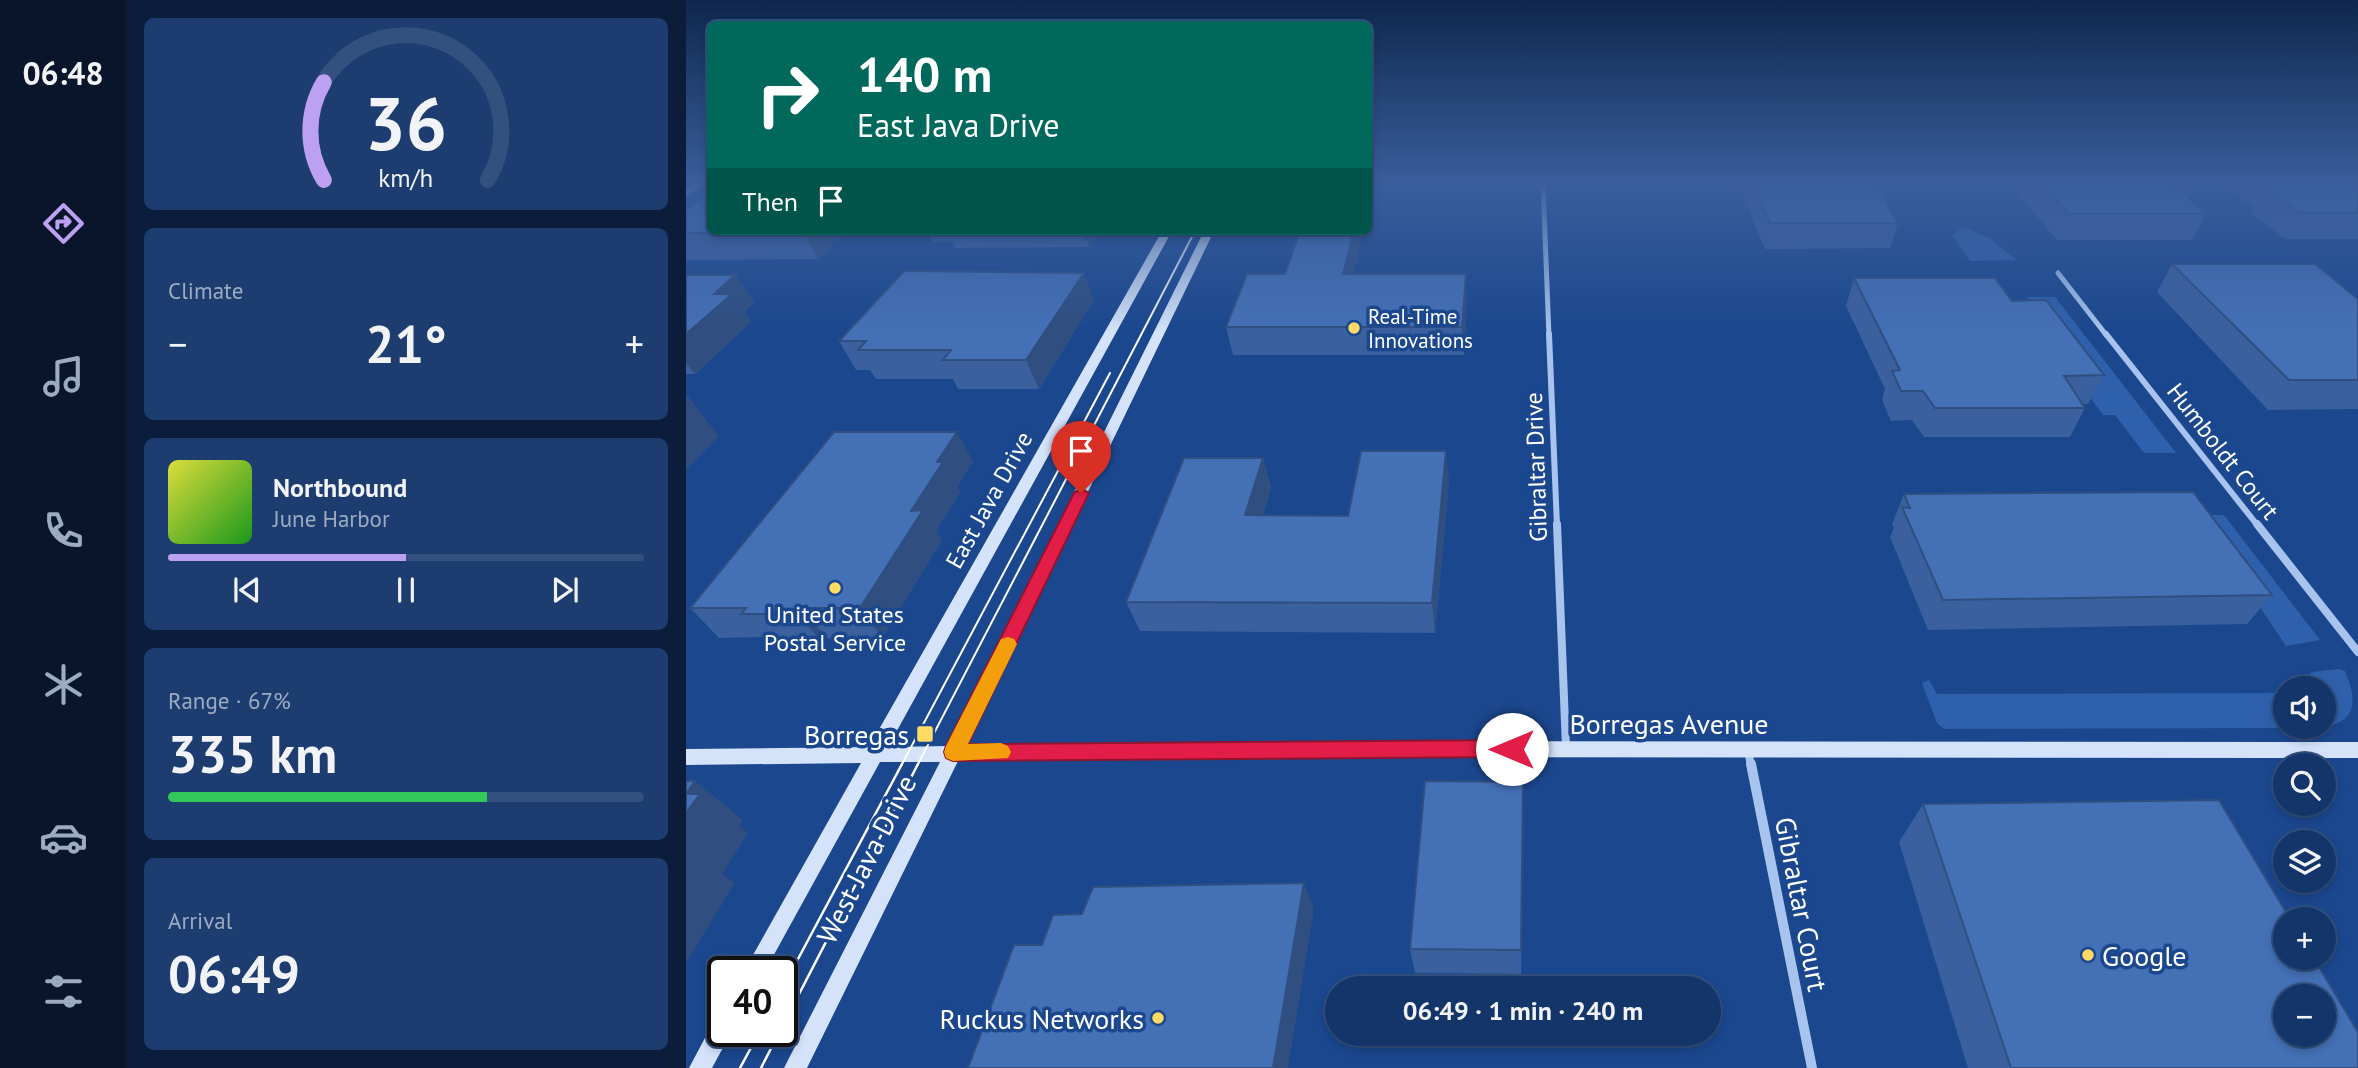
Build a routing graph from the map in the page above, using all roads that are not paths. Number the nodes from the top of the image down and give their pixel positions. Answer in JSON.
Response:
{"nodes":[{"id":1,"x":1544,"y":234,"type":"edge"},
{"id":2,"x":1165,"y":235,"type":"edge"},
{"id":3,"x":1207,"y":235,"type":"edge"},
{"id":4,"x":2058,"y":274,"type":"dead end"},
{"id":5,"x":2358,"y":652,"type":"edge"},
{"id":6,"x":1566,"y":748,"type":"junction"},
{"id":7,"x":1748,"y":749,"type":"junction"},
{"id":8,"x":2358,"y":750,"type":"edge"},
{"id":9,"x":953,"y":752,"type":"junction"},
{"id":10,"x":874,"y":755,"type":"junction"},
{"id":11,"x":686,"y":757,"type":"edge"},
{"id":12,"x":762,"y":956,"type":"edge"},
{"id":13,"x":712,"y":1047,"type":"edge"},
{"id":14,"x":700,"y":1068,"type":"edge"},
{"id":15,"x":795,"y":1068,"type":"edge"},
{"id":16,"x":1812,"y":1068,"type":"edge"}],
"edges":[{"from":1,"to":6,"type":"street","name":"Gibraltar Drive"},
{"from":2,"to":10,"type":"main road","name":"East Java Drive"},
{"from":3,"to":9,"type":"main road"},
{"from":4,"to":5,"type":"street","name":"Humboldt Court"},
{"from":6,"to":7,"type":"main road","name":"Borregas Avenue"},
{"from":6,"to":9,"type":"main road","name":"Borregas Avenue"},
{"from":7,"to":8,"type":"main road","name":"Borregas Avenue"},
{"from":7,"to":16,"type":"street","name":"Gibraltar Court"},
{"from":9,"to":10,"type":"main road","name":"Borregas Avenue"},
{"from":9,"to":15,"type":"main road","name":"West Java Drive"},
{"from":10,"to":11,"type":"main road","name":"Borregas Avenue"},
{"from":10,"to":12,"type":"main road","name":"West Java Drive"},
{"from":13,"to":14,"type":"main road"}]}
